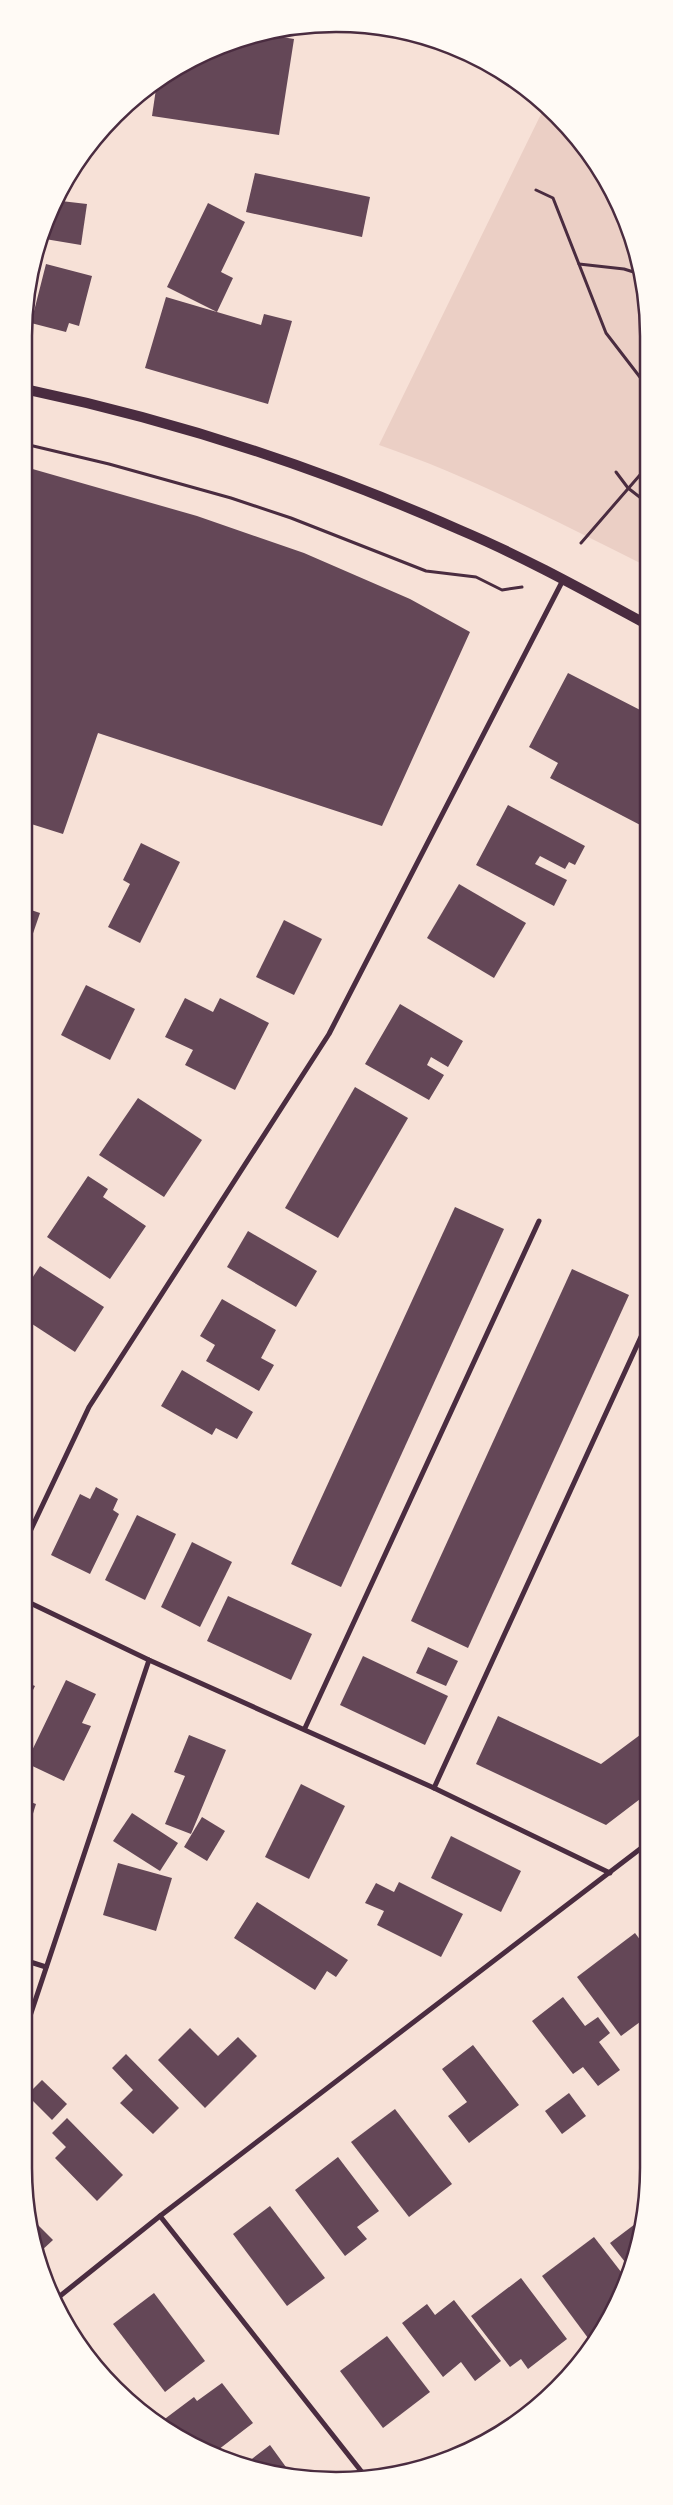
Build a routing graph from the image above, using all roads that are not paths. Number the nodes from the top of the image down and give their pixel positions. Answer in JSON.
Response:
{"nodes":[{"id":1,"x":32,"y":391,"type":"edge"},
{"id":2,"x":563,"y":580,"type":"junction"},
{"id":3,"x":640,"y":621,"type":"edge"},
{"id":4,"x":538,"y":1221,"type":"dead end"},
{"id":5,"x":640,"y":1339,"type":"edge"},
{"id":6,"x":32,"y":1527,"type":"edge"},
{"id":7,"x":32,"y":1604,"type":"edge"},
{"id":8,"x":149,"y":1660,"type":"junction"},
{"id":9,"x":305,"y":1728,"type":"junction"},
{"id":10,"x":434,"y":1788,"type":"junction"},
{"id":11,"x":640,"y":1849,"type":"edge"},
{"id":12,"x":610,"y":1873,"type":"junction"},
{"id":13,"x":32,"y":1963,"type":"edge"},
{"id":14,"x":46,"y":1967,"type":"junction"},
{"id":15,"x":32,"y":2010,"type":"edge"},
{"id":16,"x":160,"y":2216,"type":"junction"},
{"id":17,"x":61,"y":2295,"type":"edge"},
{"id":18,"x":361,"y":2471,"type":"edge"}],
"edges":[{"from":1,"to":2,"type":"main road"},
{"from":2,"to":3,"type":"main road"},
{"from":2,"to":6,"type":"street"},
{"from":4,"to":9,"type":"street"},
{"from":5,"to":10,"type":"street"},
{"from":7,"to":8,"type":"street"},
{"from":8,"to":9,"type":"street"},
{"from":8,"to":14,"type":"street"},
{"from":9,"to":10,"type":"street"},
{"from":10,"to":12,"type":"street"},
{"from":11,"to":12,"type":"street"},
{"from":12,"to":16,"type":"street"},
{"from":13,"to":14,"type":"street"},
{"from":14,"to":15,"type":"street"},
{"from":16,"to":17,"type":"street"},
{"from":16,"to":18,"type":"street"}]}
